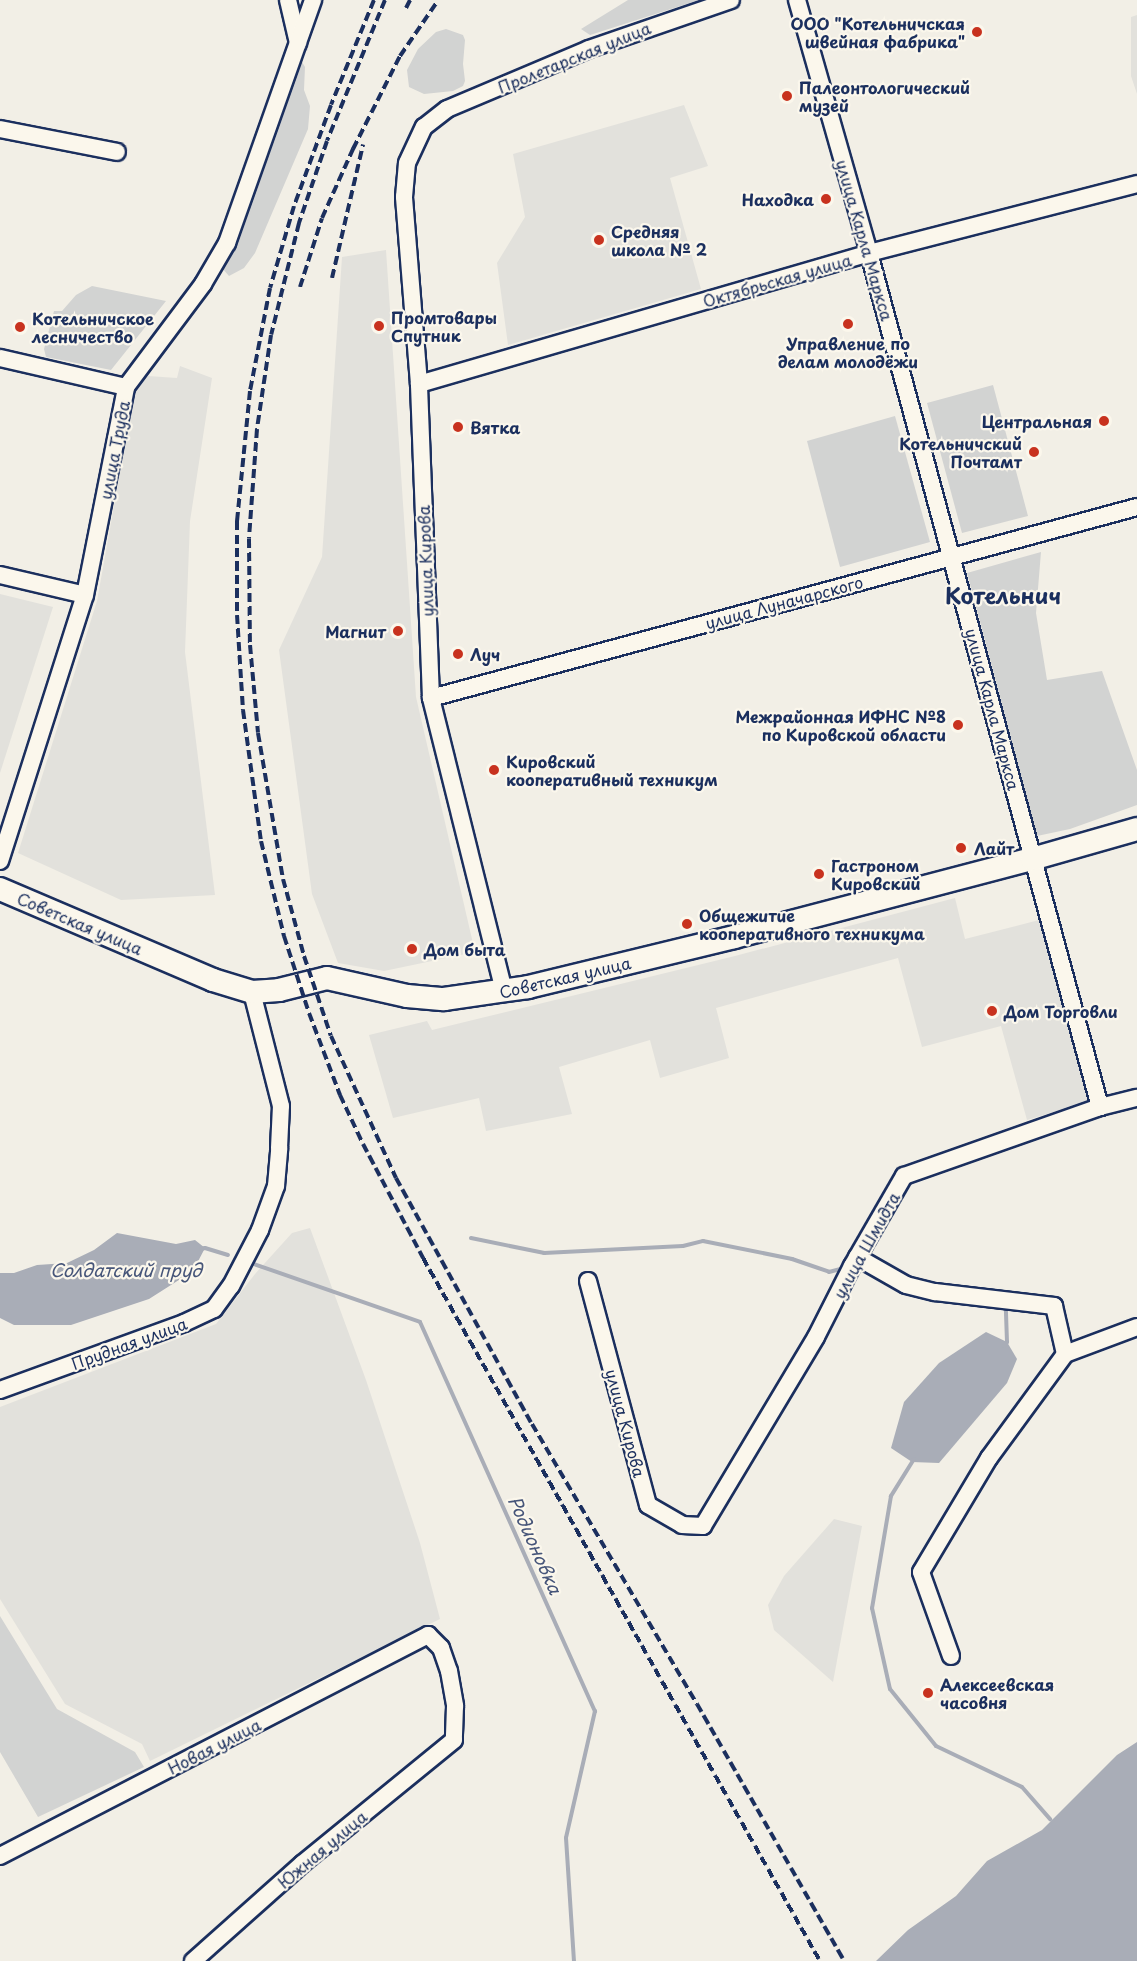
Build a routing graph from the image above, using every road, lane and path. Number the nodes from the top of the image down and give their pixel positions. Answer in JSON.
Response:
{"nodes":[{"id":1,"x":288,"y":0,"type":"edge"},
{"id":2,"x":313,"y":0,"type":"edge"},
{"id":3,"x":731,"y":0,"type":"edge"},
{"id":4,"x":797,"y":0,"type":"edge"},
{"id":5,"x":298,"y":44,"type":"junction"},
{"id":6,"x":424,"y":128,"type":"joint"},
{"id":7,"x":0,"y":129,"type":"edge"},
{"id":8,"x":117,"y":152,"type":"dead end"},
{"id":9,"x":1137,"y":184,"type":"edge"},
{"id":10,"x":869,"y":253,"type":"junction"},
{"id":11,"x":0,"y":358,"type":"edge"},
{"id":12,"x":419,"y":384,"type":"junction"},
{"id":13,"x":126,"y":387,"type":"junction"},
{"id":14,"x":1137,"y":507,"type":"edge"},
{"id":15,"x":951,"y":557,"type":"junction"},
{"id":16,"x":0,"y":575,"type":"edge"},
{"id":17,"x":85,"y":595,"type":"junction"},
{"id":18,"x":431,"y":698,"type":"junction"},
{"id":19,"x":1137,"y":829,"type":"edge"},
{"id":20,"x":1032,"y":859,"type":"junction"},
{"id":21,"x":0,"y":861,"type":"edge"},
{"id":22,"x":0,"y":889,"type":"edge"},
{"id":23,"x":504,"y":991,"type":"junction"},
{"id":24,"x":252,"y":992,"type":"junction"},
{"id":25,"x":1137,"y":1098,"type":"edge"},
{"id":26,"x":1100,"y":1107,"type":"junction"},
{"id":27,"x":857,"y":1257,"type":"junction"},
{"id":28,"x":588,"y":1281,"type":"dead end"},
{"id":29,"x":1137,"y":1327,"type":"edge"},
{"id":30,"x":1065,"y":1354,"type":"junction"},
{"id":31,"x":0,"y":1390,"type":"edge"},
{"id":32,"x":704,"y":1526,"type":"joint"},
{"id":33,"x":951,"y":1656,"type":"dead end"},
{"id":34,"x":454,"y":1740,"type":"joint"},
{"id":35,"x":0,"y":1856,"type":"edge"},
{"id":36,"x":193,"y":1961,"type":"edge"}],
"edges":[{"from":1,"to":5,"type":"street"},
{"from":2,"to":5,"type":"street","name":"улица Труда"},
{"from":3,"to":6,"type":"street","name":"Пролетарская улица"},
{"from":4,"to":10,"type":"street","name":"улица Карла Маркса"},
{"from":5,"to":13,"type":"street","name":"улица Труда"},
{"from":6,"to":12,"type":"street","name":"улица Кирова"},
{"from":7,"to":8,"type":"street"},
{"from":9,"to":10,"type":"street","name":"Октябрьская улица"},
{"from":10,"to":12,"type":"street","name":"Октябрьская улица"},
{"from":10,"to":15,"type":"street","name":"улица Карла Маркса"},
{"from":11,"to":13,"type":"street"},
{"from":12,"to":18,"type":"street","name":"улица Кирова"},
{"from":13,"to":17,"type":"street","name":"улица Труда"},
{"from":14,"to":15,"type":"street","name":"улица Луначарского"},
{"from":15,"to":18,"type":"street","name":"улица Луначарского"},
{"from":15,"to":20,"type":"street","name":"улица Карла Маркса"},
{"from":16,"to":17,"type":"street"},
{"from":17,"to":21,"type":"street","name":"улица Труда"},
{"from":18,"to":23,"type":"street","name":"улица Кирова"},
{"from":19,"to":20,"type":"main road","name":"Советская улица"},
{"from":20,"to":23,"type":"main road","name":"Советская улица"},
{"from":20,"to":26,"type":"street","name":"улица Карла Маркса"},
{"from":22,"to":24,"type":"main road","name":"Советская улица"},
{"from":23,"to":24,"type":"main road","name":"Советская улица"},
{"from":24,"to":31,"type":"street","name":"Прудная улица"},
{"from":25,"to":26,"type":"street","name":"улица Шмидта"},
{"from":26,"to":27,"type":"street","name":"улица Шмидта"},
{"from":27,"to":30,"type":"street"},
{"from":27,"to":32,"type":"street","name":"улица Шмидта"},
{"from":28,"to":32,"type":"street","name":"улица Кирова"},
{"from":29,"to":30,"type":"street"},
{"from":30,"to":33,"type":"street"},
{"from":34,"to":35,"type":"street","name":"Новая улица"},
{"from":34,"to":36,"type":"street","name":"Южная улица"}]}
